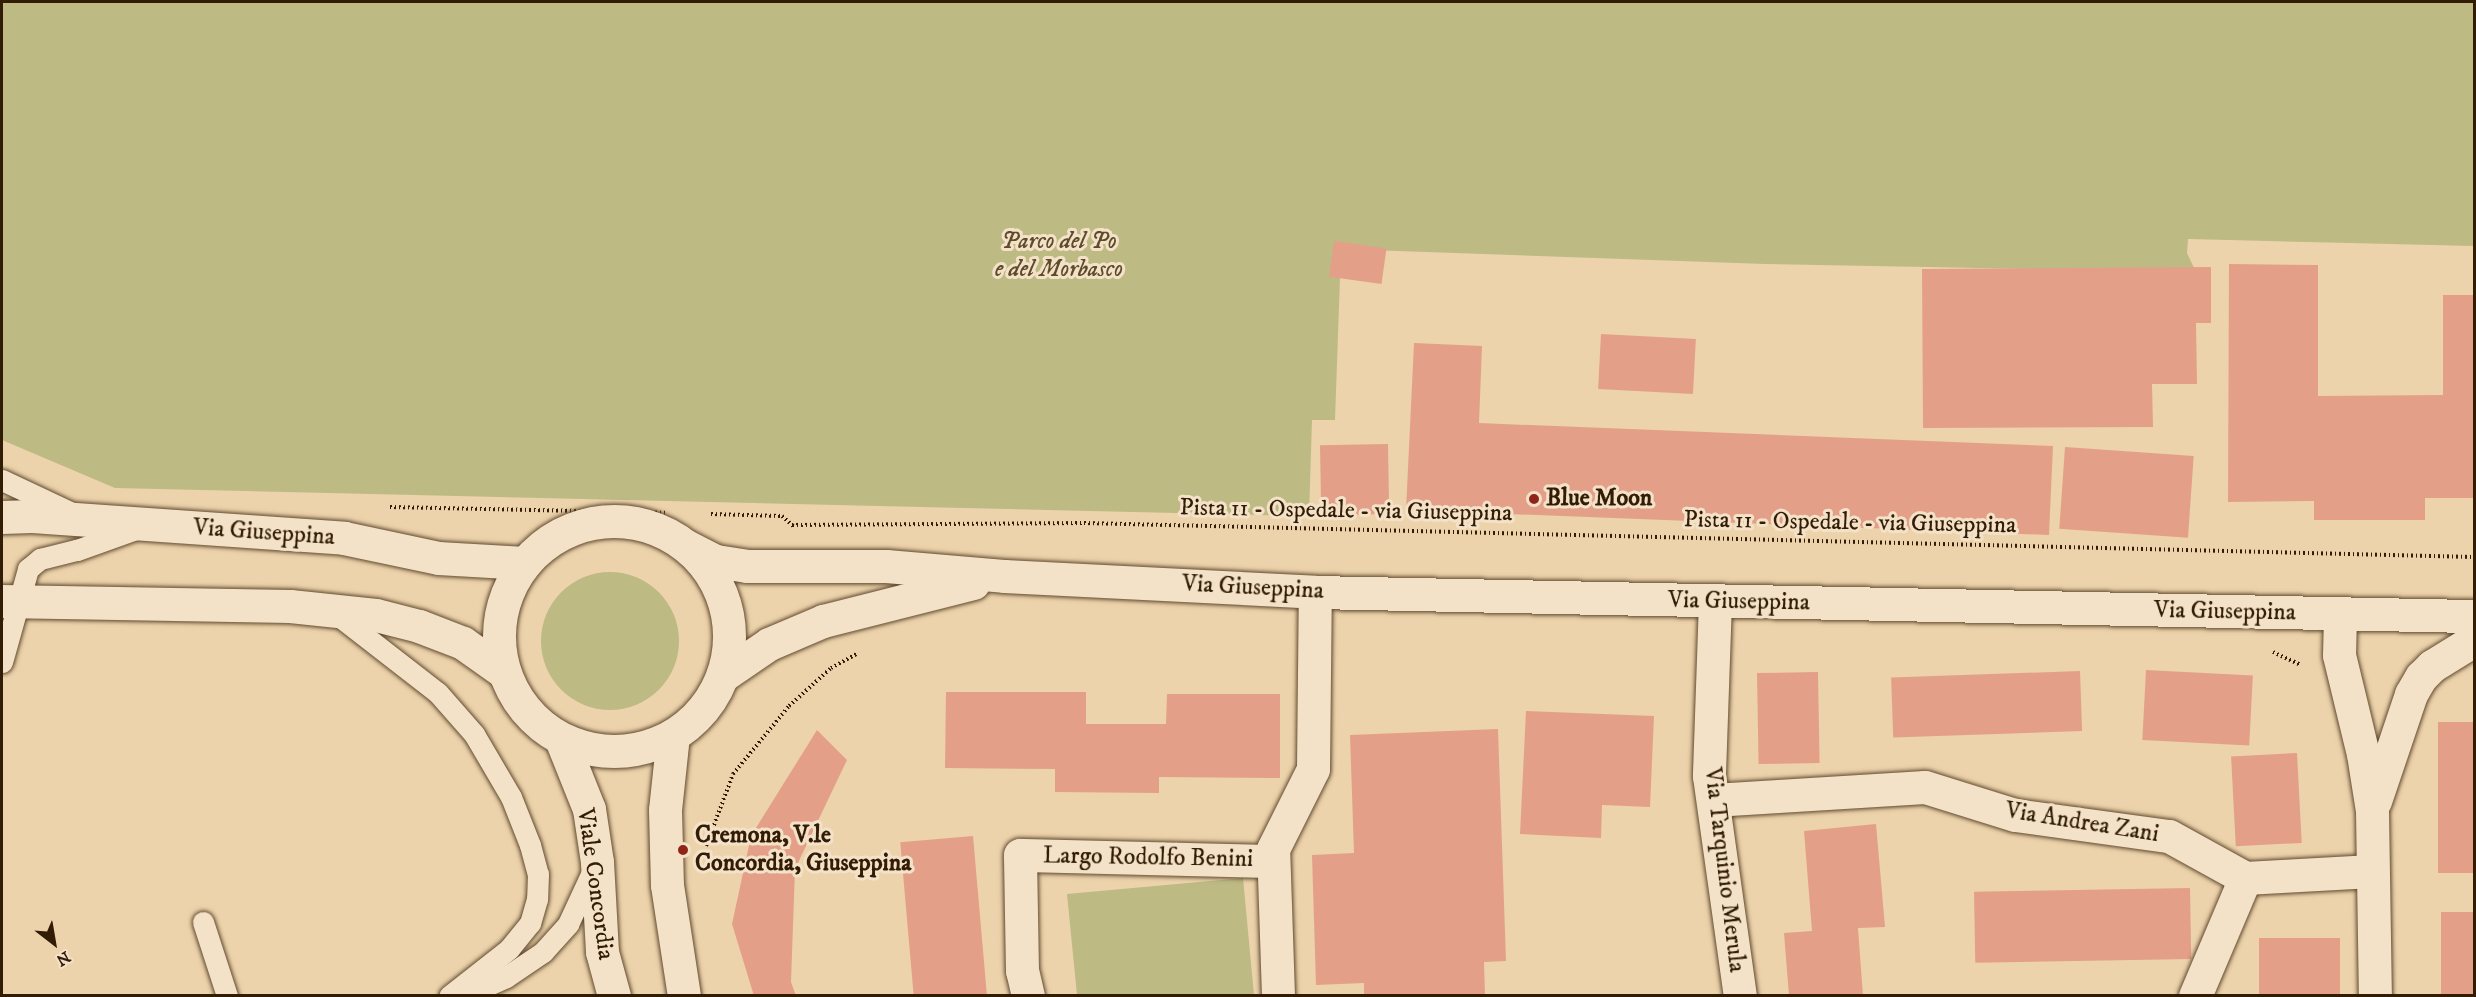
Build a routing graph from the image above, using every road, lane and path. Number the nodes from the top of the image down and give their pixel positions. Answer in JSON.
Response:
{"nodes":[{"id":1,"x":2,"y":480,"type":"edge"},
{"id":2,"x":2,"y":517,"type":"edge"},
{"id":3,"x":92,"y":522,"type":"junction"},
{"id":4,"x":792,"y":525,"type":"dead end"},
{"id":5,"x":145,"y":526,"type":"junction"},
{"id":6,"x":686,"y":546,"type":"junction"},
{"id":7,"x":2475,"y":557,"type":"edge"},
{"id":8,"x":525,"y":562,"type":"junction"},
{"id":9,"x":1004,"y":576,"type":"junction"},
{"id":10,"x":1315,"y":592,"type":"junction"},
{"id":11,"x":10,"y":600,"type":"edge"},
{"id":12,"x":1715,"y":601,"type":"junction"},
{"id":13,"x":333,"y":610,"type":"junction"},
{"id":14,"x":2340,"y":615,"type":"junction"},
{"id":15,"x":2475,"y":616,"type":"edge"},
{"id":16,"x":2475,"y":640,"type":"edge"},
{"id":17,"x":2,"y":662,"type":"edge"},
{"id":18,"x":831,"y":668,"type":"dead end"},
{"id":19,"x":504,"y":672,"type":"junction"},
{"id":20,"x":722,"y":676,"type":"junction"},
{"id":21,"x":673,"y":735,"type":"junction"},
{"id":22,"x":561,"y":739,"type":"junction"},
{"id":23,"x":1713,"y":800,"type":"junction"},
{"id":24,"x":2372,"y":811,"type":"junction"},
{"id":25,"x":704,"y":851,"type":"dead end"},
{"id":26,"x":1273,"y":861,"type":"junction"},
{"id":27,"x":597,"y":862,"type":"junction"},
{"id":28,"x":2372,"y":871,"type":"junction"},
{"id":29,"x":2245,"y":878,"type":"junction"},
{"id":30,"x":203,"y":922,"type":"dead end"},
{"id":31,"x":227,"y":996,"type":"edge"},
{"id":32,"x":449,"y":996,"type":"edge"},
{"id":33,"x":464,"y":996,"type":"edge"},
{"id":34,"x":614,"y":996,"type":"edge"},
{"id":35,"x":684,"y":996,"type":"edge"},
{"id":36,"x":1028,"y":996,"type":"edge"},
{"id":37,"x":1278,"y":996,"type":"edge"},
{"id":38,"x":1740,"y":996,"type":"edge"},
{"id":39,"x":2195,"y":996,"type":"edge"},
{"id":40,"x":2375,"y":996,"type":"edge"}],
"edges":[{"from":1,"to":3,"type":"lane"},
{"from":2,"to":3,"type":"main road","name":"Via Giuseppina"},
{"from":3,"to":5,"type":"main road","name":"Via Giuseppina"},
{"from":4,"to":7,"type":"path","name":"Pista 11 - Ospedale - via Giuseppina"},
{"from":5,"to":8,"type":"main road","name":"Via Giuseppina"},
{"from":5,"to":11,"type":"lane"},
{"from":6,"to":8,"type":"main road","name":"Via Giuseppina"},
{"from":6,"to":9,"type":"main road","name":"Via Giuseppina"},
{"from":6,"to":20,"type":"main road","name":"Via Giuseppina"},
{"from":8,"to":19,"type":"main road","name":"Via Giuseppina"},
{"from":9,"to":10,"type":"main road","name":"Via Giuseppina"},
{"from":9,"to":20,"type":"main road","name":"Via Giuseppina"},
{"from":10,"to":12,"type":"main road","name":"Via Giuseppina"},
{"from":10,"to":26,"type":"main road","name":"Largo Rodolfo Benini"},
{"from":11,"to":13,"type":"main road"},
{"from":11,"to":17,"type":"lane"},
{"from":12,"to":14,"type":"main road","name":"Via Giuseppina"},
{"from":12,"to":23,"type":"main road","name":"Via Tarquinio Merula"},
{"from":13,"to":19,"type":"main road"},
{"from":13,"to":32,"type":"lane"},
{"from":14,"to":15,"type":"main road","name":"Via Giuseppina"},
{"from":14,"to":24,"type":"main road"},
{"from":16,"to":24,"type":"main road"},
{"from":18,"to":25,"type":"path"},
{"from":19,"to":22,"type":"main road","name":"Via Giuseppina"},
{"from":20,"to":21,"type":"main road","name":"Via Giuseppina"},
{"from":21,"to":22,"type":"main road","name":"Via Giuseppina"},
{"from":21,"to":35,"type":"main road"},
{"from":22,"to":27,"type":"main road","name":"Viale Concordia"},
{"from":23,"to":29,"type":"main road","name":"Via Andrea Zani"},
{"from":23,"to":38,"type":"main road","name":"Via Tarquinio Merula"},
{"from":24,"to":28,"type":"main road"},
{"from":26,"to":36,"type":"main road","name":"Largo Rodolfo Benini"},
{"from":26,"to":37,"type":"main road","name":"Largo Rodolfo Benini"},
{"from":27,"to":33,"type":"lane"},
{"from":27,"to":34,"type":"main road","name":"Viale Concordia"},
{"from":28,"to":29,"type":"main road"},
{"from":28,"to":40,"type":"main road"},
{"from":29,"to":39,"type":"main road"},
{"from":30,"to":31,"type":"lane"}]}
